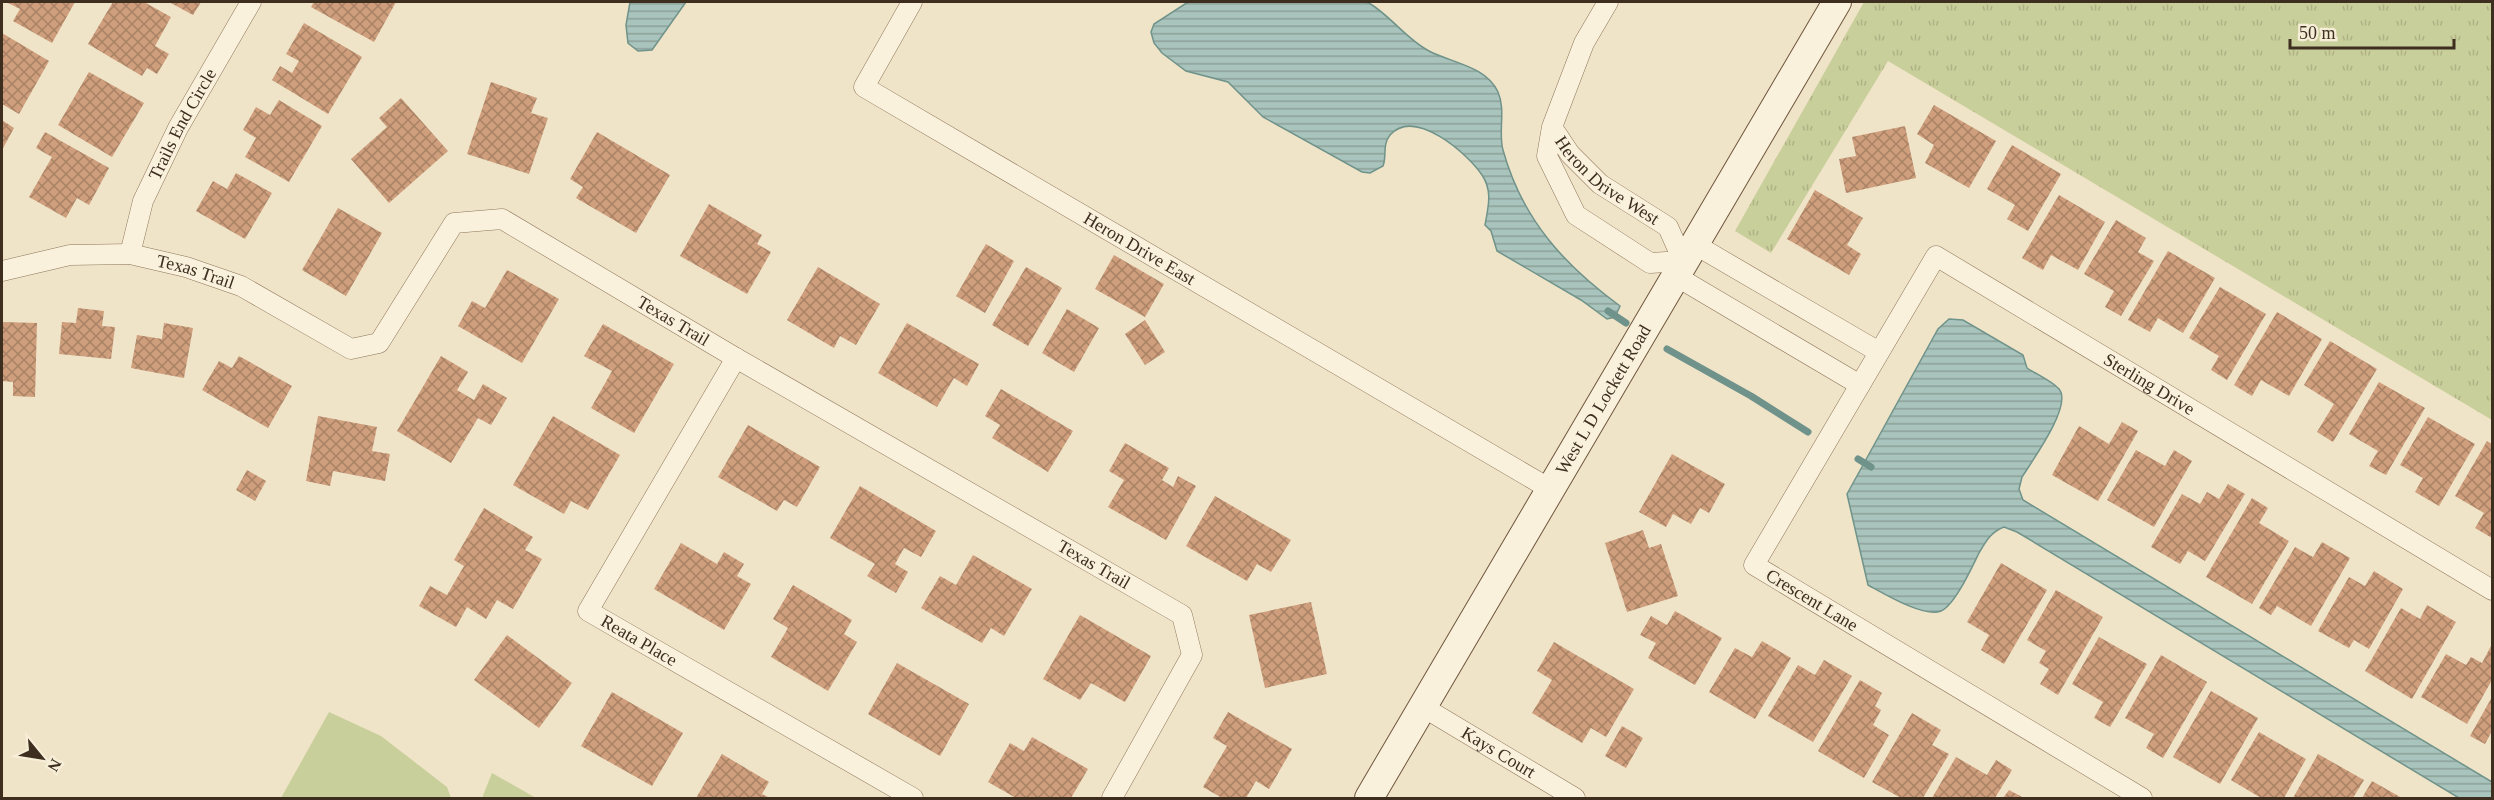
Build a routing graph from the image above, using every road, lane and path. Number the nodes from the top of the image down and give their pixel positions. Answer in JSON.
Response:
{"nodes":[{"id":1,"x":251,"y":2,"type":"edge"},
{"id":2,"x":912,"y":2,"type":"edge"},
{"id":3,"x":1608,"y":2,"type":"edge"},
{"id":4,"x":1837,"y":2,"type":"edge"},
{"id":5,"x":1552,"y":128,"type":"junction"},
{"id":6,"x":130,"y":254,"type":"junction"},
{"id":7,"x":1684,"y":260,"type":"junction"},
{"id":8,"x":2,"y":271,"type":"edge"},
{"id":9,"x":1879,"y":352,"type":"junction"},
{"id":10,"x":736,"y":358,"type":"junction"},
{"id":11,"x":1860,"y":385,"type":"junction"},
{"id":12,"x":1550,"y":489,"type":"junction"},
{"id":13,"x":2493,"y":590,"type":"edge"},
{"id":14,"x":1423,"y":707,"type":"junction"},
{"id":15,"x":913,"y":798,"type":"edge"},
{"id":16,"x":1112,"y":798,"type":"edge"},
{"id":17,"x":1369,"y":798,"type":"edge"},
{"id":18,"x":1575,"y":798,"type":"edge"},
{"id":19,"x":2142,"y":798,"type":"edge"}],
"edges":[{"from":1,"to":6,"type":"street","name":"Trails End Circle"},
{"from":2,"to":12,"type":"street","name":"Heron Drive East"},
{"from":3,"to":5,"type":"street","name":"Heron Drive West"},
{"from":4,"to":7,"type":"main road","name":"West L D Lockett Road"},
{"from":5,"to":7,"type":"street","name":"Heron Drive West"},
{"from":5,"to":7,"type":"street","name":"Heron Drive West"},
{"from":6,"to":8,"type":"street","name":"Texas Trail"},
{"from":6,"to":10,"type":"street","name":"Texas Trail"},
{"from":7,"to":9,"type":"street"},
{"from":7,"to":11,"type":"street"},
{"from":7,"to":12,"type":"main road","name":"West L D Lockett Road"},
{"from":9,"to":11,"type":"street","name":"Sterling Drive"},
{"from":9,"to":13,"type":"street","name":"Sterling Drive"},
{"from":10,"to":15,"type":"street","name":"Reata Place"},
{"from":10,"to":16,"type":"street","name":"Texas Trail"},
{"from":11,"to":19,"type":"street","name":"Crescent Lane"},
{"from":12,"to":14,"type":"main road","name":"West L D Lockett Road"},
{"from":14,"to":17,"type":"main road","name":"West L D Lockett Road"},
{"from":14,"to":18,"type":"street","name":"Kays Court"}]}
